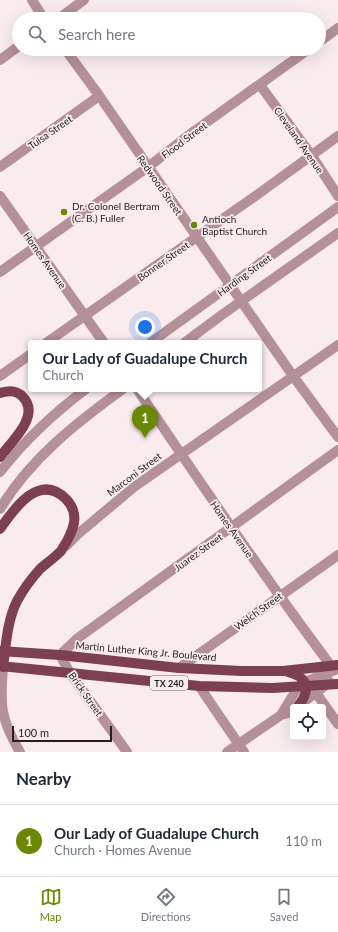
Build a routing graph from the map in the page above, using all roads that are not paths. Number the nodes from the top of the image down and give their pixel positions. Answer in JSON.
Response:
{"nodes":[{"id":1,"x":32,"y":0,"type":"edge"},
{"id":2,"x":84,"y":0,"type":"edge"},
{"id":3,"x":40,"y":12,"type":"edge"},
{"id":4,"x":68,"y":12,"type":"edge"},
{"id":5,"x":338,"y":28,"type":"edge"},
{"id":6,"x":326,"y":37,"type":"edge"},
{"id":7,"x":12,"y":51,"type":"edge"},
{"id":8,"x":70,"y":56,"type":"edge"},
{"id":9,"x":299,"y":56,"type":"edge"},
{"id":10,"x":0,"y":60,"type":"edge"},
{"id":11,"x":260,"y":85,"type":"junction"},
{"id":12,"x":99,"y":96,"type":"junction"},
{"id":13,"x":338,"y":136,"type":"edge"},
{"id":14,"x":312,"y":156,"type":"junction"},
{"id":15,"x":0,"y":167,"type":"edge"},
{"id":16,"x":148,"y":167,"type":"junction"},
{"id":17,"x":0,"y":196,"type":"edge"},
{"id":18,"x":338,"y":196,"type":"edge"},
{"id":19,"x":338,"y":207,"type":"edge"},
{"id":20,"x":338,"y":234,"type":"edge"},
{"id":21,"x":196,"y":237,"type":"junction"},
{"id":22,"x":36,"y":246,"type":"junction"},
{"id":23,"x":0,"y":272,"type":"edge"},
{"id":24,"x":230,"y":284,"type":"junction"},
{"id":25,"x":241,"y":301,"type":"junction"},
{"id":26,"x":84,"y":315,"type":"junction"},
{"id":27,"x":50,"y":340,"type":"edge"},
{"id":28,"x":102,"y":340,"type":"edge"},
{"id":29,"x":154,"y":340,"type":"edge"},
{"id":30,"x":188,"y":340,"type":"edge"},
{"id":31,"x":338,"y":345,"type":"edge"},
{"id":32,"x":28,"y":356,"type":"edge"},
{"id":33,"x":0,"y":376,"type":"edge"},
{"id":34,"x":293,"y":376,"type":"junction"},
{"id":35,"x":82,"y":392,"type":"edge"},
{"id":36,"x":119,"y":392,"type":"edge"},
{"id":37,"x":139,"y":392,"type":"edge"},
{"id":38,"x":0,"y":393,"type":"edge"},
{"id":39,"x":338,"y":437,"type":"edge"},
{"id":40,"x":338,"y":450,"type":"edge"},
{"id":41,"x":181,"y":454,"type":"junction"},
{"id":42,"x":0,"y":457,"type":"edge"},
{"id":43,"x":0,"y":472,"type":"edge"},
{"id":44,"x":0,"y":509,"type":"edge"},
{"id":45,"x":231,"y":528,"type":"junction"},
{"id":46,"x":0,"y":529,"type":"edge"},
{"id":47,"x":62,"y":550,"type":"junction"},
{"id":48,"x":338,"y":555,"type":"edge"},
{"id":49,"x":279,"y":596,"type":"junction"},
{"id":50,"x":3,"y":651,"type":"edge"},
{"id":51,"x":60,"y":655,"type":"junction"},
{"id":52,"x":2,"y":666,"type":"edge"},
{"id":53,"x":336,"y":667,"type":"edge"},
{"id":54,"x":179,"y":668,"type":"junction"},
{"id":55,"x":283,"y":671,"type":"junction"},
{"id":56,"x":70,"y":673,"type":"junction"},
{"id":57,"x":338,"y":676,"type":"edge"},
{"id":58,"x":338,"y":684,"type":"edge"},
{"id":59,"x":303,"y":685,"type":"junction"},
{"id":60,"x":199,"y":686,"type":"junction"},
{"id":61,"x":325,"y":686,"type":"junction"},
{"id":62,"x":316,"y":693,"type":"junction"},
{"id":63,"x":299,"y":704,"type":"edge"},
{"id":64,"x":300,"y":704,"type":"edge"},
{"id":65,"x":290,"y":712,"type":"edge"},
{"id":66,"x":281,"y":715,"type":"junction"},
{"id":67,"x":338,"y":724,"type":"edge"},
{"id":68,"x":241,"y":748,"type":"edge"},
{"id":69,"x":20,"y":752,"type":"edge"},
{"id":70,"x":127,"y":752,"type":"edge"},
{"id":71,"x":228,"y":752,"type":"edge"}],
"edges":[{"from":1,"to":3,"type":"street"},
{"from":2,"to":4,"type":"street"},
{"from":5,"to":6,"type":"street"},
{"from":7,"to":10,"type":"street"},
{"from":8,"to":12,"type":"street","name":"Redwood Street"},
{"from":9,"to":11,"type":"street","name":"Flood Street"},
{"from":11,"to":14,"type":"street","name":"Cleveland Avenue"},
{"from":11,"to":16,"type":"street","name":"Flood Street"},
{"from":12,"to":15,"type":"street","name":"Tulsa Street"},
{"from":12,"to":16,"type":"street","name":"Redwood Street"},
{"from":13,"to":14,"type":"street","name":"Bonner Street"},
{"from":14,"to":18,"type":"street","name":"Cleveland Avenue"},
{"from":14,"to":21,"type":"street","name":"Bonner Street"},
{"from":16,"to":21,"type":"street","name":"Redwood Street"},
{"from":16,"to":22,"type":"street","name":"Flood Street"},
{"from":17,"to":22,"type":"street","name":"Homes Avenue"},
{"from":19,"to":24,"type":"street","name":"Harding Street"},
{"from":20,"to":25,"type":"street","name":"Harding Street"},
{"from":21,"to":24,"type":"street","name":"Redwood Street"},
{"from":21,"to":26,"type":"street","name":"Bonner Street"},
{"from":22,"to":23,"type":"street","name":"Flood Street"},
{"from":22,"to":26,"type":"street","name":"Homes Avenue"},
{"from":24,"to":25,"type":"street","name":"Redwood Street"},
{"from":24,"to":29,"type":"street","name":"Harding Street"},
{"from":25,"to":30,"type":"street","name":"Harding Street"},
{"from":25,"to":34,"type":"street","name":"Redwood Street"},
{"from":26,"to":27,"type":"street","name":"Bonner Street"},
{"from":26,"to":28,"type":"street","name":"Homes Avenue"},
{"from":31,"to":34,"type":"street","name":"Marconi Street"},
{"from":32,"to":33,"type":"street"},
{"from":34,"to":39,"type":"street","name":"Redwood Street"},
{"from":34,"to":41,"type":"street","name":"Marconi Street"},
{"from":35,"to":43,"type":"street"},
{"from":36,"to":44,"type":"street"},
{"from":37,"to":41,"type":"street","name":"Homes Avenue"},
{"from":38,"to":42,"type":"main road"},
{"from":40,"to":45,"type":"street","name":"Juarez Street"},
{"from":41,"to":45,"type":"street","name":"Homes Avenue"},
{"from":41,"to":47,"type":"street","name":"Marconi Street"},
{"from":45,"to":49,"type":"street","name":"Homes Avenue"},
{"from":45,"to":51,"type":"street","name":"Juarez Street"},
{"from":46,"to":47,"type":"main road"},
{"from":47,"to":50,"type":"main road","name":"Marconi Street"},
{"from":48,"to":49,"type":"street","name":"Welch Street"},
{"from":49,"to":53,"type":"street","name":"Homes Avenue"},
{"from":49,"to":54,"type":"street","name":"Welch Street"},
{"from":50,"to":51,"type":"main road","name":"Martin Luther King Jr. Boulevard","number":"TX 240"},
{"from":50,"to":52,"type":"main road","name":"Marconi Street"},
{"from":51,"to":54,"type":"main road","name":"Martin Luther King Jr. Boulevard","number":"TX 240"},
{"from":51,"to":56,"type":"street","name":"Brick Street"},
{"from":52,"to":56,"type":"main road","number":"TX 240"},
{"from":52,"to":69,"type":"street"},
{"from":53,"to":55,"type":"main road","name":"Martin Luther King Jr. Boulevard","number":"TX 240"},
{"from":53,"to":59,"type":"street"},
{"from":54,"to":55,"type":"main road","name":"Martin Luther King Jr. Boulevard","number":"TX 240"},
{"from":55,"to":59,"type":"main road"},
{"from":56,"to":60,"type":"main road","number":"TX 240"},
{"from":56,"to":70,"type":"street","name":"Brick Street"},
{"from":57,"to":61,"type":"street"},
{"from":58,"to":61,"type":"main road","number":"TX 240"},
{"from":59,"to":60,"type":"main road","number":"TX 240"},
{"from":59,"to":61,"type":"main road","number":"TX 240"},
{"from":59,"to":63,"type":"main road"},
{"from":59,"to":66,"type":"street"},
{"from":60,"to":68,"type":"street"},
{"from":61,"to":62,"type":"street"},
{"from":62,"to":64,"type":"street"},
{"from":62,"to":67,"type":"street"},
{"from":65,"to":66,"type":"street"},
{"from":66,"to":68,"type":"street"},
{"from":68,"to":71,"type":"street"}]}
